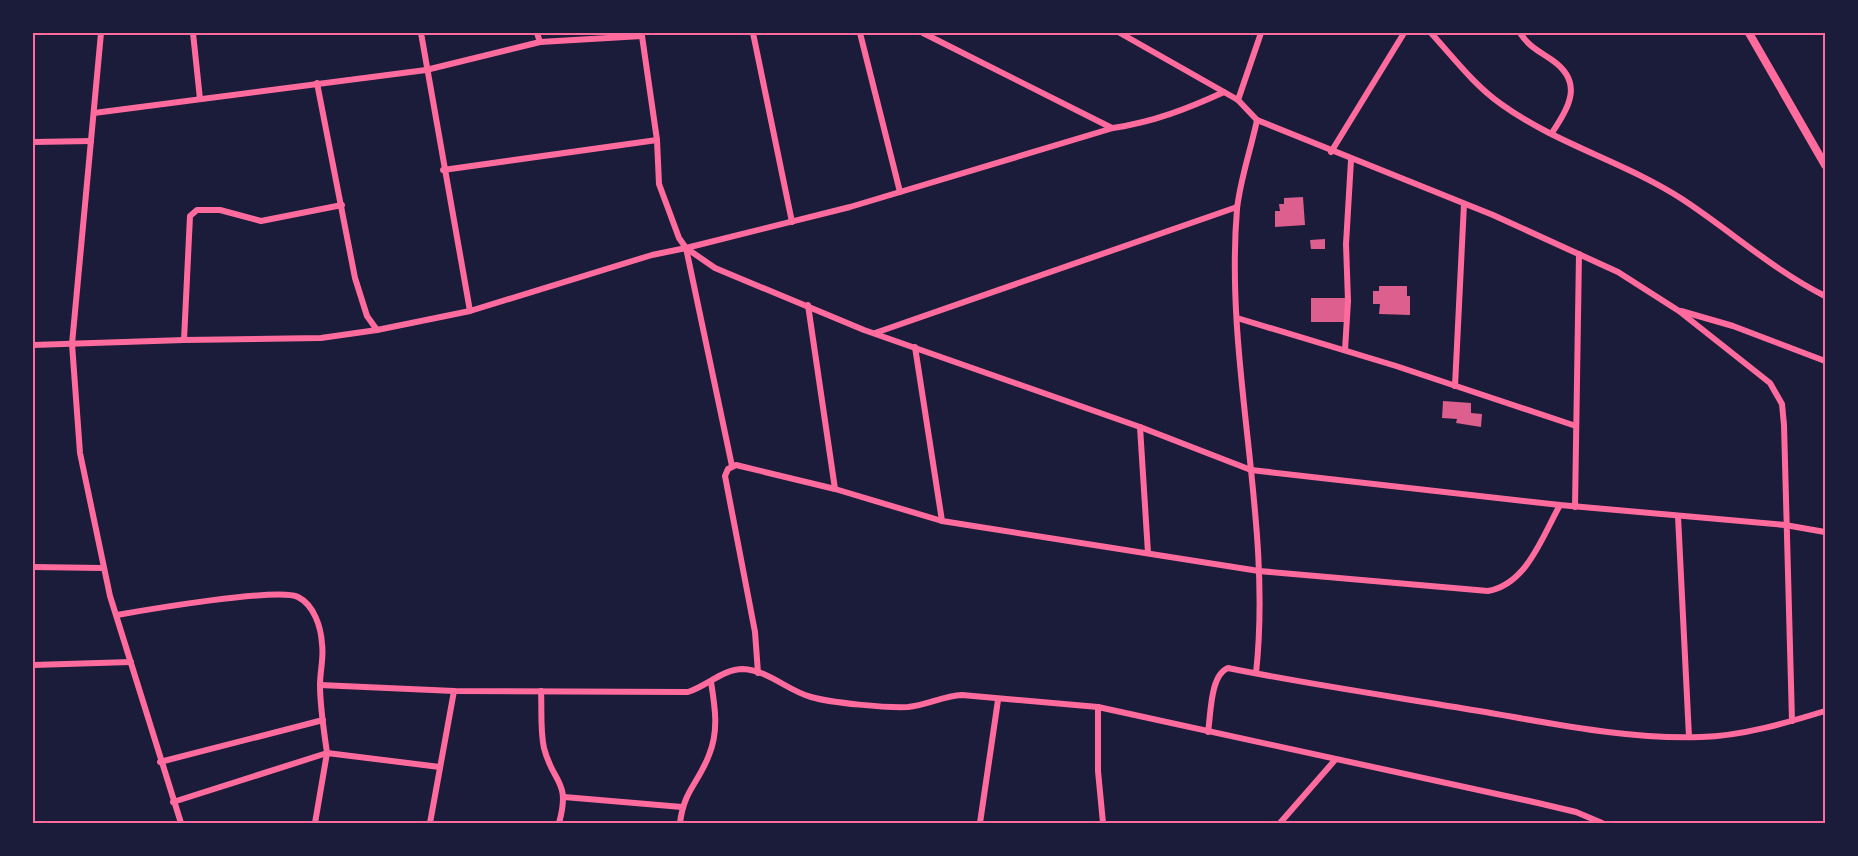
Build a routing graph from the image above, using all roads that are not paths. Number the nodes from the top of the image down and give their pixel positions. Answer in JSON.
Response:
{"nodes":[{"id":1,"x":101,"y":33,"type":"edge"},
{"id":2,"x":193,"y":33,"type":"edge"},
{"id":3,"x":421,"y":33,"type":"edge"},
{"id":4,"x":537,"y":33,"type":"edge"},
{"id":5,"x":753,"y":33,"type":"edge"},
{"id":6,"x":860,"y":33,"type":"edge"},
{"id":7,"x":922,"y":33,"type":"edge"},
{"id":8,"x":1120,"y":33,"type":"edge"},
{"id":9,"x":1138,"y":33,"type":"edge"},
{"id":10,"x":1261,"y":33,"type":"edge"},
{"id":11,"x":1404,"y":33,"type":"edge"},
{"id":12,"x":1431,"y":33,"type":"edge"},
{"id":13,"x":1520,"y":33,"type":"edge"},
{"id":14,"x":1749,"y":33,"type":"edge"},
{"id":15,"x":642,"y":35,"type":"edge"},
{"id":16,"x":1135,"y":40,"type":"junction"},
{"id":17,"x":540,"y":42,"type":"junction"},
{"id":18,"x":426,"y":70,"type":"junction"},
{"id":19,"x":317,"y":83,"type":"junction"},
{"id":20,"x":1224,"y":92,"type":"junction"},
{"id":21,"x":200,"y":99,"type":"junction"},
{"id":22,"x":1238,"y":100,"type":"junction"},
{"id":23,"x":94,"y":113,"type":"junction"},
{"id":24,"x":1257,"y":120,"type":"junction"},
{"id":25,"x":1113,"y":128,"type":"junction"},
{"id":26,"x":1552,"y":133,"type":"junction"},
{"id":27,"x":657,"y":140,"type":"junction"},
{"id":28,"x":92,"y":141,"type":"junction"},
{"id":29,"x":33,"y":142,"type":"edge"},
{"id":30,"x":1331,"y":152,"type":"junction"},
{"id":31,"x":1351,"y":160,"type":"junction"},
{"id":32,"x":1825,"y":165,"type":"edge"},
{"id":33,"x":443,"y":170,"type":"junction"},
{"id":34,"x":900,"y":192,"type":"junction"},
{"id":35,"x":1464,"y":204,"type":"junction"},
{"id":36,"x":342,"y":205,"type":"junction"},
{"id":37,"x":1237,"y":207,"type":"junction"},
{"id":38,"x":792,"y":222,"type":"junction"},
{"id":39,"x":686,"y":248,"type":"junction"},
{"id":40,"x":1579,"y":254,"type":"junction"},
{"id":41,"x":1825,"y":296,"type":"edge"},
{"id":42,"x":808,"y":305,"type":"junction"},
{"id":43,"x":470,"y":311,"type":"junction"},
{"id":44,"x":1679,"y":311,"type":"junction"},
{"id":45,"x":1237,"y":318,"type":"junction"},
{"id":46,"x":377,"y":330,"type":"junction"},
{"id":47,"x":874,"y":333,"type":"junction"},
{"id":48,"x":183,"y":340,"type":"junction"},
{"id":49,"x":72,"y":344,"type":"junction"},
{"id":50,"x":33,"y":345,"type":"edge"},
{"id":51,"x":915,"y":347,"type":"junction"},
{"id":52,"x":1345,"y":350,"type":"junction"},
{"id":53,"x":1825,"y":361,"type":"edge"},
{"id":54,"x":1455,"y":386,"type":"junction"},
{"id":55,"x":1576,"y":426,"type":"junction"},
{"id":56,"x":1140,"y":427,"type":"junction"},
{"id":57,"x":732,"y":466,"type":"junction"},
{"id":58,"x":1251,"y":470,"type":"junction"},
{"id":59,"x":835,"y":489,"type":"junction"},
{"id":60,"x":1560,"y":505,"type":"junction"},
{"id":61,"x":1575,"y":507,"type":"junction"},
{"id":62,"x":1678,"y":516,"type":"junction"},
{"id":63,"x":942,"y":521,"type":"junction"},
{"id":64,"x":1785,"y":525,"type":"junction"},
{"id":65,"x":1825,"y":532,"type":"edge"},
{"id":66,"x":1148,"y":553,"type":"junction"},
{"id":67,"x":33,"y":567,"type":"edge"},
{"id":68,"x":102,"y":568,"type":"junction"},
{"id":69,"x":1259,"y":571,"type":"junction"},
{"id":70,"x":117,"y":615,"type":"junction"},
{"id":71,"x":131,"y":662,"type":"junction"},
{"id":72,"x":33,"y":665,"type":"edge"},
{"id":73,"x":758,"y":673,"type":"junction"},
{"id":74,"x":1256,"y":674,"type":"junction"},
{"id":75,"x":711,"y":682,"type":"junction"},
{"id":76,"x":320,"y":685,"type":"junction"},
{"id":77,"x":454,"y":691,"type":"junction"},
{"id":78,"x":541,"y":691,"type":"junction"},
{"id":79,"x":998,"y":700,"type":"junction"},
{"id":80,"x":1098,"y":707,"type":"junction"},
{"id":81,"x":1825,"y":711,"type":"edge"},
{"id":82,"x":323,"y":720,"type":"junction"},
{"id":83,"x":1792,"y":721,"type":"junction"},
{"id":84,"x":1208,"y":732,"type":"junction"},
{"id":85,"x":1689,"y":737,"type":"junction"},
{"id":86,"x":327,"y":753,"type":"junction"},
{"id":87,"x":1335,"y":760,"type":"junction"},
{"id":88,"x":160,"y":762,"type":"junction"},
{"id":89,"x":440,"y":768,"type":"junction"},
{"id":90,"x":564,"y":797,"type":"junction"},
{"id":91,"x":173,"y":802,"type":"junction"},
{"id":92,"x":682,"y":807,"type":"junction"},
{"id":93,"x":180,"y":823,"type":"edge"},
{"id":94,"x":315,"y":823,"type":"edge"},
{"id":95,"x":430,"y":823,"type":"edge"},
{"id":96,"x":559,"y":823,"type":"edge"},
{"id":97,"x":680,"y":823,"type":"edge"},
{"id":98,"x":980,"y":823,"type":"edge"},
{"id":99,"x":1103,"y":823,"type":"edge"},
{"id":100,"x":1280,"y":823,"type":"edge"},
{"id":101,"x":1602,"y":823,"type":"edge"}],
"edges":[{"from":1,"to":23,"type":"street"},
{"from":2,"to":21,"type":"street"},
{"from":3,"to":18,"type":"street"},
{"from":4,"to":17,"type":"street"},
{"from":5,"to":38,"type":"street"},
{"from":6,"to":34,"type":"street"},
{"from":7,"to":25,"type":"street"},
{"from":8,"to":16,"type":"street"},
{"from":9,"to":16,"type":"street"},
{"from":10,"to":22,"type":"street"},
{"from":11,"to":30,"type":"street"},
{"from":12,"to":26,"type":"street"},
{"from":13,"to":26,"type":"street"},
{"from":14,"to":32,"type":"street"},
{"from":15,"to":17,"type":"street"},
{"from":15,"to":27,"type":"street"},
{"from":16,"to":20,"type":"street"},
{"from":17,"to":18,"type":"street"},
{"from":18,"to":19,"type":"street"},
{"from":18,"to":33,"type":"street"},
{"from":19,"to":21,"type":"street"},
{"from":19,"to":36,"type":"street"},
{"from":20,"to":22,"type":"street"},
{"from":20,"to":25,"type":"street"},
{"from":21,"to":23,"type":"street"},
{"from":22,"to":24,"type":"street"},
{"from":23,"to":28,"type":"street"},
{"from":24,"to":30,"type":"street"},
{"from":24,"to":37,"type":"street"},
{"from":25,"to":34,"type":"street"},
{"from":26,"to":41,"type":"street"},
{"from":27,"to":33,"type":"street"},
{"from":27,"to":39,"type":"street"},
{"from":28,"to":29,"type":"street"},
{"from":28,"to":49,"type":"street"},
{"from":30,"to":31,"type":"street"},
{"from":31,"to":35,"type":"street"},
{"from":31,"to":52,"type":"street"},
{"from":33,"to":43,"type":"street"},
{"from":34,"to":38,"type":"street"},
{"from":35,"to":40,"type":"street"},
{"from":35,"to":54,"type":"street"},
{"from":36,"to":46,"type":"street"},
{"from":36,"to":48,"type":"street"},
{"from":37,"to":45,"type":"street"},
{"from":37,"to":47,"type":"street"},
{"from":38,"to":39,"type":"street"},
{"from":39,"to":42,"type":"street"},
{"from":39,"to":43,"type":"street"},
{"from":39,"to":57,"type":"street"},
{"from":40,"to":44,"type":"street"},
{"from":40,"to":55,"type":"street"},
{"from":42,"to":47,"type":"street"},
{"from":42,"to":59,"type":"street"},
{"from":43,"to":46,"type":"street"},
{"from":44,"to":53,"type":"street"},
{"from":44,"to":64,"type":"street"},
{"from":45,"to":52,"type":"street"},
{"from":45,"to":58,"type":"street"},
{"from":46,"to":48,"type":"street"},
{"from":47,"to":51,"type":"street"},
{"from":48,"to":49,"type":"street"},
{"from":49,"to":50,"type":"street"},
{"from":49,"to":68,"type":"street"},
{"from":51,"to":56,"type":"street"},
{"from":51,"to":63,"type":"street"},
{"from":52,"to":54,"type":"street"},
{"from":54,"to":55,"type":"street"},
{"from":55,"to":61,"type":"street"},
{"from":56,"to":58,"type":"street"},
{"from":56,"to":66,"type":"street"},
{"from":57,"to":59,"type":"street"},
{"from":57,"to":73,"type":"street"},
{"from":58,"to":60,"type":"street"},
{"from":58,"to":69,"type":"street"},
{"from":59,"to":63,"type":"street"},
{"from":60,"to":61,"type":"street"},
{"from":60,"to":69,"type":"street"},
{"from":61,"to":62,"type":"street"},
{"from":62,"to":64,"type":"street"},
{"from":62,"to":85,"type":"street"},
{"from":63,"to":66,"type":"street"},
{"from":64,"to":65,"type":"street"},
{"from":64,"to":83,"type":"street"},
{"from":66,"to":69,"type":"street"},
{"from":67,"to":68,"type":"street"},
{"from":68,"to":70,"type":"street"},
{"from":69,"to":74,"type":"street"},
{"from":70,"to":71,"type":"street"},
{"from":70,"to":76,"type":"street"},
{"from":71,"to":72,"type":"street"},
{"from":71,"to":88,"type":"street"},
{"from":73,"to":75,"type":"street"},
{"from":73,"to":79,"type":"street"},
{"from":74,"to":84,"type":"street"},
{"from":74,"to":85,"type":"street"},
{"from":75,"to":78,"type":"street"},
{"from":75,"to":92,"type":"street"},
{"from":76,"to":77,"type":"street"},
{"from":76,"to":82,"type":"street"},
{"from":77,"to":78,"type":"street"},
{"from":77,"to":89,"type":"street"},
{"from":78,"to":90,"type":"street"},
{"from":79,"to":80,"type":"street"},
{"from":79,"to":98,"type":"street"},
{"from":80,"to":84,"type":"street"},
{"from":80,"to":99,"type":"street"},
{"from":81,"to":83,"type":"street"},
{"from":82,"to":86,"type":"street"},
{"from":82,"to":88,"type":"street"},
{"from":83,"to":85,"type":"street"},
{"from":84,"to":87,"type":"street"},
{"from":86,"to":89,"type":"street"},
{"from":86,"to":91,"type":"street"},
{"from":86,"to":94,"type":"street"},
{"from":87,"to":100,"type":"street"},
{"from":87,"to":101,"type":"street"},
{"from":88,"to":91,"type":"street"},
{"from":89,"to":95,"type":"street"},
{"from":90,"to":92,"type":"street"},
{"from":90,"to":96,"type":"street"},
{"from":91,"to":93,"type":"street"},
{"from":92,"to":97,"type":"street"}]}
